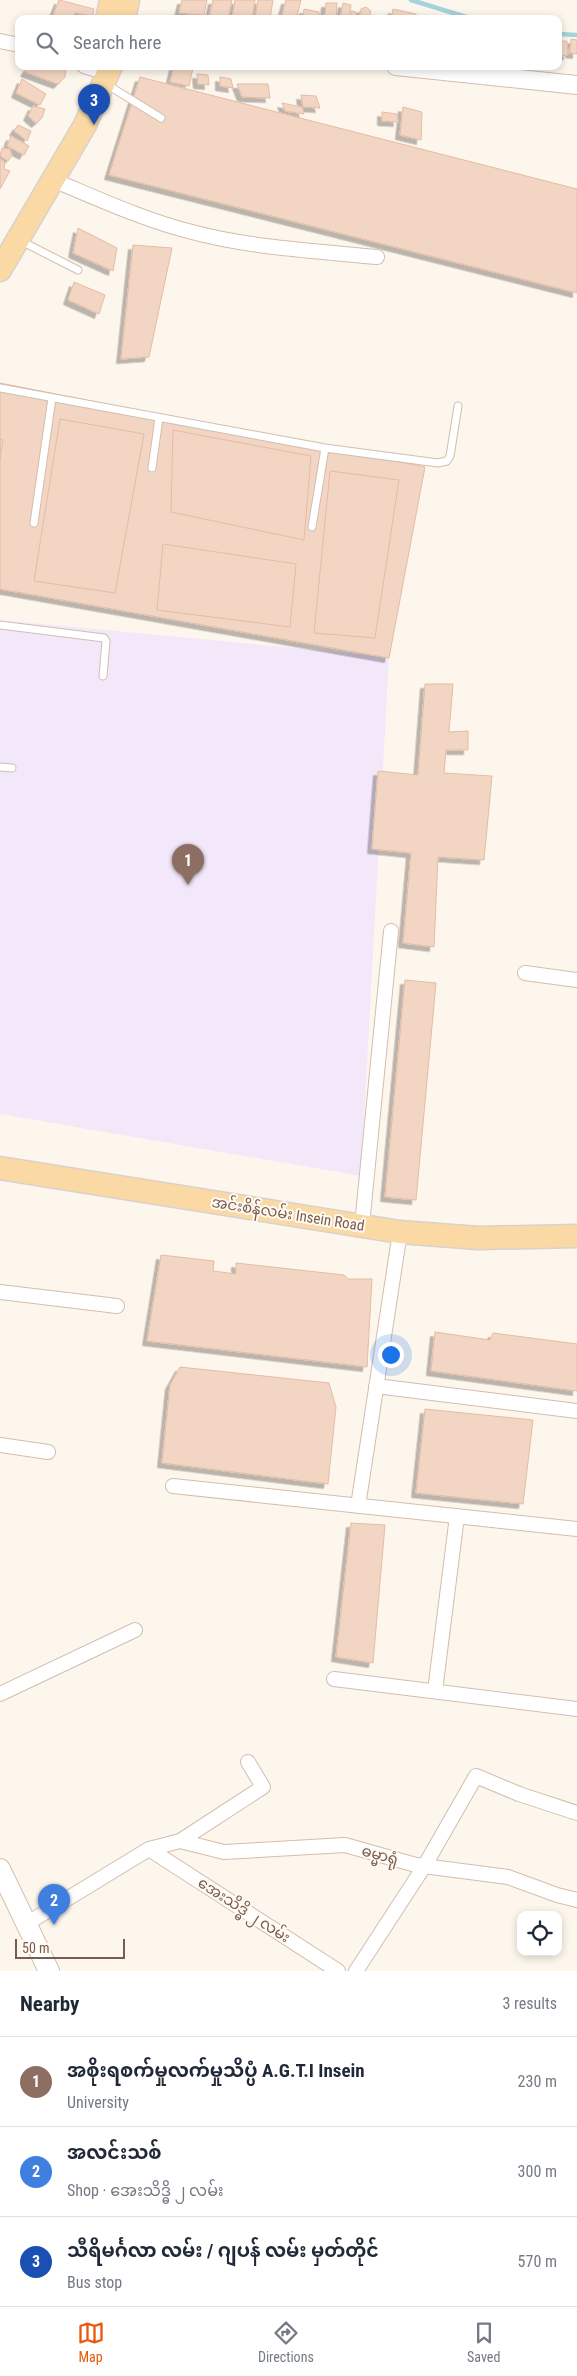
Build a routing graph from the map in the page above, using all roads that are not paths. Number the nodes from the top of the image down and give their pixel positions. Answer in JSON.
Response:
{"nodes":[{"id":1,"x":111,"y":0,"type":"edge"},
{"id":2,"x":128,"y":0,"type":"edge"},
{"id":3,"x":108,"y":15,"type":"edge"},
{"id":4,"x":125,"y":15,"type":"edge"},
{"id":5,"x":0,"y":41,"type":"edge"},
{"id":6,"x":15,"y":44,"type":"edge"},
{"id":7,"x":98,"y":70,"type":"edge"},
{"id":8,"x":434,"y":70,"type":"edge"},
{"id":9,"x":577,"y":85,"type":"edge"},
{"id":10,"x":161,"y":118,"type":"dead end"},
{"id":11,"x":53,"y":180,"type":"junction"},
{"id":12,"x":9,"y":243,"type":"edge"},
{"id":13,"x":377,"y":257,"type":"dead end"},
{"id":14,"x":0,"y":270,"type":"edge"},
{"id":15,"x":78,"y":270,"type":"dead end"},
{"id":16,"x":0,"y":388,"type":"edge"},
{"id":17,"x":52,"y":398,"type":"junction"},
{"id":18,"x":458,"y":406,"type":"dead end"},
{"id":19,"x":159,"y":418,"type":"junction"},
{"id":20,"x":325,"y":448,"type":"junction"},
{"id":21,"x":152,"y":468,"type":"dead end"},
{"id":22,"x":34,"y":523,"type":"dead end"},
{"id":23,"x":312,"y":528,"type":"dead end"},
{"id":24,"x":0,"y":625,"type":"edge"},
{"id":25,"x":102,"y":676,"type":"dead end"},
{"id":26,"x":0,"y":767,"type":"edge"},
{"id":27,"x":12,"y":768,"type":"dead end"},
{"id":28,"x":392,"y":931,"type":"dead end"},
{"id":29,"x":525,"y":974,"type":"dead end"},
{"id":30,"x":577,"y":980,"type":"edge"},
{"id":31,"x":0,"y":1168,"type":"edge"},
{"id":32,"x":362,"y":1225,"type":"junction"},
{"id":33,"x":400,"y":1232,"type":"junction"},
{"id":34,"x":577,"y":1236,"type":"edge"},
{"id":35,"x":0,"y":1292,"type":"edge"},
{"id":36,"x":116,"y":1306,"type":"dead end"},
{"id":37,"x":376,"y":1386,"type":"junction"},
{"id":38,"x":577,"y":1411,"type":"edge"},
{"id":39,"x":0,"y":1445,"type":"edge"},
{"id":40,"x":48,"y":1452,"type":"dead end"},
{"id":41,"x":173,"y":1486,"type":"dead end"},
{"id":42,"x":358,"y":1506,"type":"junction"},
{"id":43,"x":457,"y":1516,"type":"junction"},
{"id":44,"x":577,"y":1529,"type":"edge"},
{"id":45,"x":135,"y":1630,"type":"dead end"},
{"id":46,"x":334,"y":1679,"type":"dead end"},
{"id":47,"x":435,"y":1692,"type":"junction"},
{"id":48,"x":0,"y":1694,"type":"edge"},
{"id":49,"x":577,"y":1709,"type":"edge"},
{"id":50,"x":248,"y":1762,"type":"dead end"},
{"id":51,"x":577,"y":1813,"type":"edge"},
{"id":52,"x":180,"y":1841,"type":"junction"},
{"id":53,"x":150,"y":1849,"type":"junction"},
{"id":54,"x":425,"y":1866,"type":"junction"},
{"id":55,"x":0,"y":1869,"type":"edge"},
{"id":56,"x":577,"y":1900,"type":"edge"},
{"id":57,"x":26,"y":1924,"type":"junction"},
{"id":58,"x":49,"y":1971,"type":"edge"},
{"id":59,"x":338,"y":1971,"type":"edge"},
{"id":60,"x":356,"y":1971,"type":"edge"}],
"edges":[{"from":1,"to":3,"type":"main road"},
{"from":2,"to":4,"type":"main road"},
{"from":5,"to":6,"type":"street"},
{"from":7,"to":10,"type":"lane"},
{"from":7,"to":11,"type":"main road"},
{"from":7,"to":12,"type":"main road"},
{"from":8,"to":9,"type":"street"},
{"from":11,"to":12,"type":"main road"},
{"from":11,"to":13,"type":"street"},
{"from":12,"to":14,"type":"main road"},
{"from":12,"to":15,"type":"lane"},
{"from":16,"to":17,"type":"lane"},
{"from":17,"to":19,"type":"lane"},
{"from":17,"to":22,"type":"lane"},
{"from":18,"to":20,"type":"lane"},
{"from":19,"to":20,"type":"lane"},
{"from":19,"to":21,"type":"lane"},
{"from":20,"to":23,"type":"lane"},
{"from":24,"to":25,"type":"lane"},
{"from":26,"to":27,"type":"lane"},
{"from":28,"to":32,"type":"street"},
{"from":29,"to":30,"type":"street"},
{"from":31,"to":32,"type":"main road","name":"အင်းစိန်လမ်း Insein Road"},
{"from":32,"to":33,"type":"main road","name":"အင်းစိန်လမ်း Insein Road"},
{"from":33,"to":34,"type":"main road","name":"အင်းစိန်လမ်း Insein Road"},
{"from":33,"to":37,"type":"street"},
{"from":35,"to":36,"type":"street"},
{"from":37,"to":38,"type":"street"},
{"from":37,"to":42,"type":"street"},
{"from":39,"to":40,"type":"street"},
{"from":41,"to":42,"type":"street"},
{"from":42,"to":43,"type":"street"},
{"from":43,"to":44,"type":"street"},
{"from":43,"to":47,"type":"street"},
{"from":45,"to":48,"type":"street"},
{"from":46,"to":47,"type":"street"},
{"from":47,"to":49,"type":"street"},
{"from":50,"to":52,"type":"street"},
{"from":51,"to":54,"type":"street"},
{"from":52,"to":53,"type":"street"},
{"from":52,"to":54,"type":"street","name":"ဓမ္မာရုံ"},
{"from":53,"to":57,"type":"street"},
{"from":53,"to":59,"type":"street","name":"အေးသိဒ္ဓိ ၂ လမ်း"},
{"from":54,"to":56,"type":"street","name":"ဓမ္မာရုံ"},
{"from":54,"to":60,"type":"street"},
{"from":55,"to":57,"type":"main road"},
{"from":57,"to":58,"type":"main road"}]}
